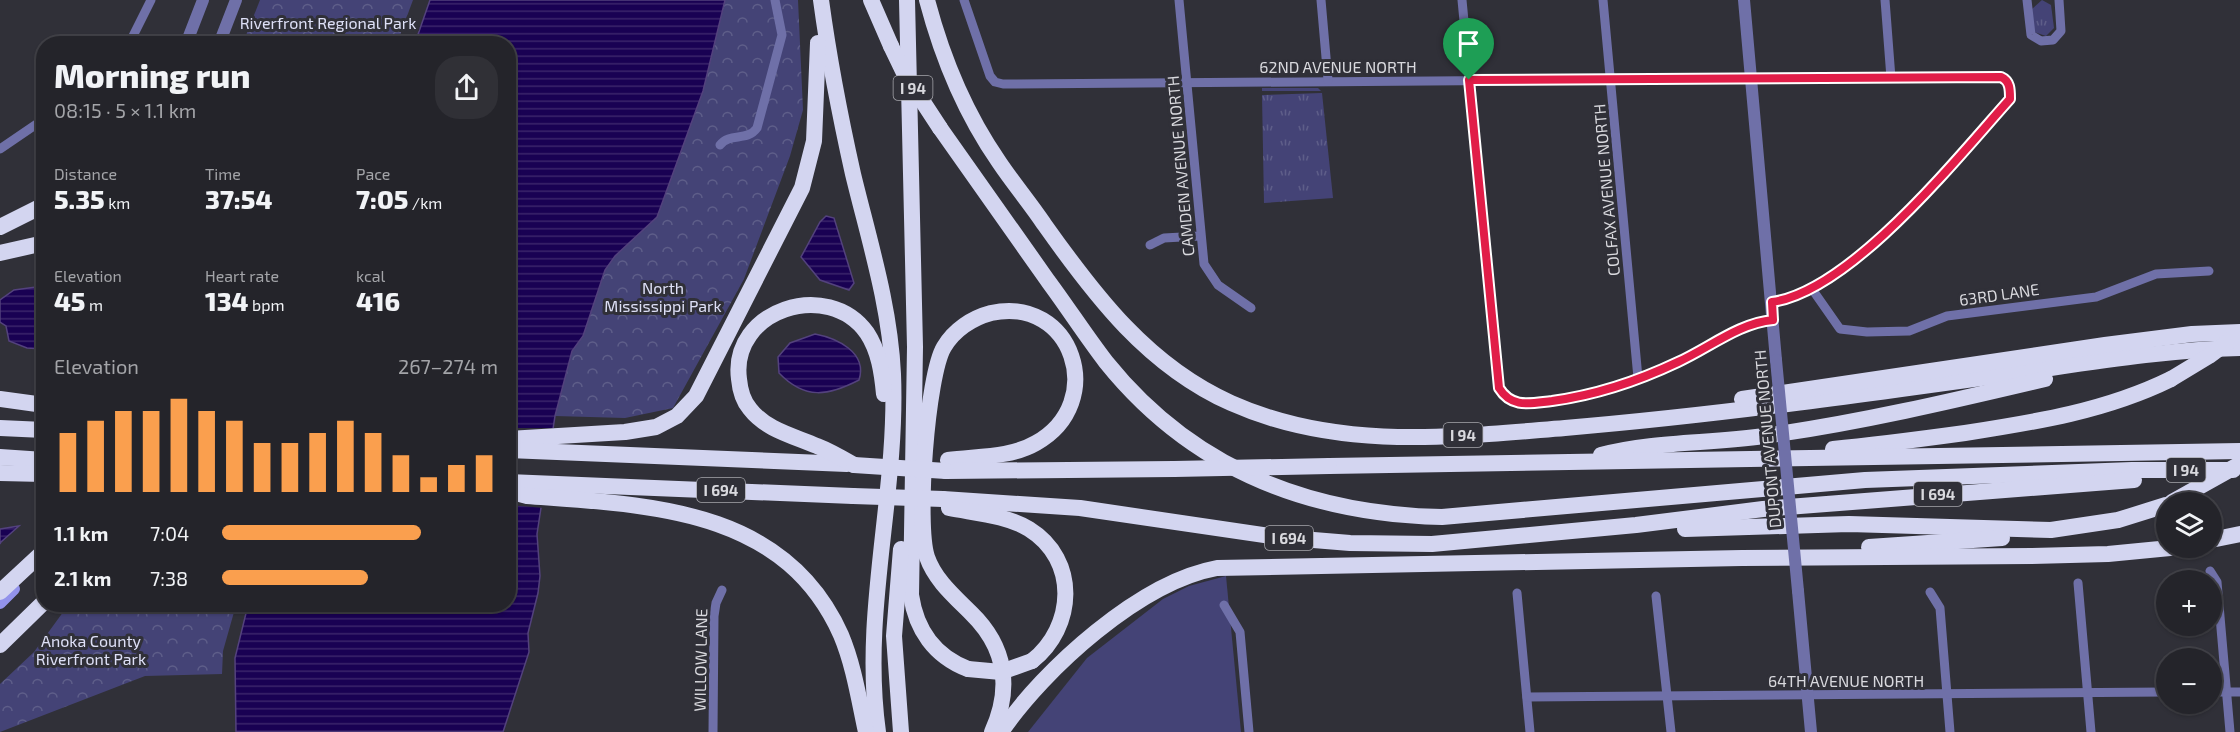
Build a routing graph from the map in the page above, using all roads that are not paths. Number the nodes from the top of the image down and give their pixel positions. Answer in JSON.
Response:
{"nodes":[{"id":1,"x":151,"y":0,"type":"edge"},
{"id":2,"x":203,"y":0,"type":"edge"},
{"id":3,"x":236,"y":0,"type":"edge"},
{"id":4,"x":775,"y":0,"type":"edge"},
{"id":5,"x":814,"y":0,"type":"edge"},
{"id":6,"x":821,"y":0,"type":"edge"},
{"id":7,"x":871,"y":0,"type":"edge"},
{"id":8,"x":907,"y":0,"type":"edge"},
{"id":9,"x":927,"y":0,"type":"edge"},
{"id":10,"x":964,"y":0,"type":"edge"},
{"id":11,"x":1179,"y":0,"type":"edge"},
{"id":12,"x":1321,"y":0,"type":"edge"},
{"id":13,"x":1462,"y":0,"type":"edge"},
{"id":14,"x":1603,"y":0,"type":"edge"},
{"id":15,"x":1744,"y":0,"type":"edge"},
{"id":16,"x":1885,"y":0,"type":"edge"},
{"id":17,"x":2027,"y":0,"type":"edge"},
{"id":18,"x":2059,"y":0,"type":"edge"},
{"id":19,"x":133,"y":36,"type":"edge"},
{"id":20,"x":189,"y":36,"type":"edge"},
{"id":21,"x":222,"y":36,"type":"edge"},
{"id":22,"x":1891,"y":78,"type":"junction"},
{"id":23,"x":1610,"y":79,"type":"junction"},
{"id":24,"x":1751,"y":79,"type":"junction"},
{"id":25,"x":1328,"y":80,"type":"junction"},
{"id":26,"x":1469,"y":80,"type":"junction"},
{"id":27,"x":1187,"y":82,"type":"junction"},
{"id":28,"x":36,"y":124,"type":"edge"},
{"id":29,"x":720,"y":145,"type":"dead end"},
{"id":30,"x":0,"y":149,"type":"edge"},
{"id":31,"x":36,"y":209,"type":"edge"},
{"id":32,"x":36,"y":218,"type":"edge"},
{"id":33,"x":0,"y":228,"type":"edge"},
{"id":34,"x":1200,"y":236,"type":"junction"},
{"id":35,"x":36,"y":245,"type":"edge"},
{"id":36,"x":1150,"y":245,"type":"dead end"},
{"id":37,"x":36,"y":249,"type":"edge"},
{"id":38,"x":4,"y":251,"type":"edge"},
{"id":39,"x":2209,"y":271,"type":"dead end"},
{"id":40,"x":1812,"y":289,"type":"junction"},
{"id":41,"x":1772,"y":302,"type":"junction"},
{"id":42,"x":1251,"y":308,"type":"dead end"},
{"id":43,"x":1773,"y":320,"type":"junction"},
{"id":44,"x":2240,"y":333,"type":"edge"},
{"id":45,"x":2213,"y":348,"type":"junction"},
{"id":46,"x":2240,"y":348,"type":"edge"},
{"id":47,"x":1638,"y":378,"type":"junction"},
{"id":48,"x":0,"y":399,"type":"edge"},
{"id":49,"x":36,"y":404,"type":"edge"},
{"id":50,"x":1646,"y":421,"type":"junction"},
{"id":51,"x":0,"y":428,"type":"edge"},
{"id":52,"x":36,"y":430,"type":"edge"},
{"id":53,"x":516,"y":439,"type":"edge"},
{"id":54,"x":2240,"y":443,"type":"edge"},
{"id":55,"x":516,"y":450,"type":"edge"},
{"id":56,"x":2240,"y":451,"type":"edge"},
{"id":57,"x":2033,"y":454,"type":"junction"},
{"id":58,"x":0,"y":457,"type":"edge"},
{"id":59,"x":36,"y":459,"type":"edge"},
{"id":60,"x":1700,"y":460,"type":"junction"},
{"id":61,"x":1577,"y":461,"type":"junction"},
{"id":62,"x":2240,"y":464,"type":"edge"},
{"id":63,"x":854,"y":465,"type":"junction"},
{"id":64,"x":947,"y":466,"type":"junction"},
{"id":65,"x":2240,"y":470,"type":"edge"},
{"id":66,"x":0,"y":472,"type":"edge"},
{"id":67,"x":36,"y":474,"type":"edge"},
{"id":68,"x":2240,"y":475,"type":"edge"},
{"id":69,"x":516,"y":483,"type":"edge"},
{"id":70,"x":2190,"y":492,"type":"edge"},
{"id":71,"x":516,"y":493,"type":"edge"},
{"id":72,"x":943,"y":503,"type":"junction"},
{"id":73,"x":2156,"y":508,"type":"edge"},
{"id":74,"x":911,"y":519,"type":"junction"},
{"id":75,"x":1636,"y":525,"type":"junction"},
{"id":76,"x":2093,"y":525,"type":"junction"},
{"id":77,"x":882,"y":533,"type":"junction"},
{"id":78,"x":2240,"y":534,"type":"edge"},
{"id":79,"x":2222,"y":538,"type":"edge"},
{"id":80,"x":2156,"y":549,"type":"edge"},
{"id":81,"x":36,"y":559,"type":"edge"},
{"id":82,"x":1637,"y":560,"type":"junction"},
{"id":83,"x":36,"y":561,"type":"edge"},
{"id":84,"x":2078,"y":584,"type":"dead end"},
{"id":85,"x":722,"y":590,"type":"dead end"},
{"id":86,"x":0,"y":592,"type":"edge"},
{"id":87,"x":1930,"y":592,"type":"dead end"},
{"id":88,"x":1517,"y":593,"type":"dead end"},
{"id":89,"x":1656,"y":596,"type":"dead end"},
{"id":90,"x":0,"y":603,"type":"edge"},
{"id":91,"x":1224,"y":605,"type":"dead end"},
{"id":92,"x":36,"y":611,"type":"edge"},
{"id":93,"x":37,"y":612,"type":"edge"},
{"id":94,"x":2221,"y":636,"type":"edge"},
{"id":95,"x":0,"y":645,"type":"edge"},
{"id":96,"x":0,"y":656,"type":"edge"},
{"id":97,"x":2156,"y":692,"type":"edge"},
{"id":98,"x":2222,"y":692,"type":"edge"},
{"id":99,"x":2226,"y":692,"type":"junction"},
{"id":100,"x":2240,"y":692,"type":"edge"},
{"id":101,"x":2088,"y":693,"type":"junction"},
{"id":102,"x":1947,"y":694,"type":"junction"},
{"id":103,"x":1808,"y":695,"type":"junction"},
{"id":104,"x":1667,"y":696,"type":"junction"},
{"id":105,"x":1527,"y":698,"type":"junction"},
{"id":106,"x":713,"y":732,"type":"edge"},
{"id":107,"x":867,"y":732,"type":"edge"},
{"id":108,"x":878,"y":732,"type":"edge"},
{"id":109,"x":901,"y":732,"type":"edge"},
{"id":110,"x":992,"y":732,"type":"edge"},
{"id":111,"x":1001,"y":732,"type":"edge"},
{"id":112,"x":1249,"y":732,"type":"edge"},
{"id":113,"x":1530,"y":732,"type":"edge"},
{"id":114,"x":1671,"y":732,"type":"edge"},
{"id":115,"x":1812,"y":732,"type":"edge"},
{"id":116,"x":1950,"y":732,"type":"edge"},
{"id":117,"x":2091,"y":732,"type":"edge"},
{"id":118,"x":2229,"y":732,"type":"edge"}],
"edges":[{"from":1,"to":19,"type":"street"},
{"from":2,"to":20,"type":"street"},
{"from":3,"to":21,"type":"street"},
{"from":4,"to":29,"type":"street"},
{"from":5,"to":53,"type":"highway"},
{"from":6,"to":77,"type":"highway"},
{"from":7,"to":65,"type":"highway","number":"I 94","bridge":true},
{"from":8,"to":74,"type":"highway"},
{"from":9,"to":50,"type":"highway","number":"I 94"},
{"from":10,"to":27,"type":"street","name":"62ND AVENUE NORTH"},
{"from":11,"to":27,"type":"street","name":"CAMDEN AVENUE NORTH"},
{"from":12,"to":25,"type":"street"},
{"from":13,"to":26,"type":"street"},
{"from":14,"to":23,"type":"street","name":"COLFAX AVENUE NORTH"},
{"from":15,"to":24,"type":"street","name":"DUPONT AVENUE NORTH"},
{"from":16,"to":22,"type":"street"},
{"from":17,"to":18,"type":"street"},
{"from":22,"to":24,"type":"street","name":"62ND AVENUE NORTH"},
{"from":22,"to":40,"type":"street","name":"62ND AVENUE NORTH"},
{"from":23,"to":24,"type":"street","name":"62ND AVENUE NORTH"},
{"from":23,"to":26,"type":"street","name":"62ND AVENUE NORTH"},
{"from":23,"to":47,"type":"street","name":"COLFAX AVENUE NORTH"},
{"from":24,"to":41,"type":"street","name":"DUPONT AVENUE NORTH"},
{"from":25,"to":26,"type":"street","name":"62ND AVENUE NORTH"},
{"from":25,"to":27,"type":"street","name":"62ND AVENUE NORTH"},
{"from":26,"to":47,"type":"street"},
{"from":27,"to":34,"type":"street","name":"CAMDEN AVENUE NORTH"},
{"from":28,"to":30,"type":"street"},
{"from":31,"to":33,"type":"highway"},
{"from":32,"to":33,"type":"highway"},
{"from":34,"to":36,"type":"street"},
{"from":34,"to":42,"type":"street","name":"CAMDEN AVENUE NORTH"},
{"from":35,"to":38,"type":"highway"},
{"from":37,"to":38,"type":"highway"},
{"from":39,"to":40,"type":"street","name":"63RD LANE"},
{"from":40,"to":41,"type":"street"},
{"from":41,"to":43,"type":"street","name":"DUPONT AVENUE NORTH"},
{"from":43,"to":47,"type":"street"},
{"from":43,"to":103,"type":"street","name":"DUPONT AVENUE NORTH","bridge":true},
{"from":44,"to":50,"type":"highway"},
{"from":44,"to":60,"type":"highway","bridge":true},
{"from":45,"to":46,"type":"highway","number":"I 94"},
{"from":45,"to":50,"type":"highway","number":"I 94"},
{"from":45,"to":61,"type":"highway"},
{"from":48,"to":49,"type":"highway"},
{"from":51,"to":52,"type":"highway"},
{"from":54,"to":57,"type":"highway"},
{"from":55,"to":63,"type":"highway","number":"I 694"},
{"from":56,"to":57,"type":"highway","number":"I 694"},
{"from":57,"to":60,"type":"highway","number":"I 694"},
{"from":58,"to":59,"type":"highway"},
{"from":60,"to":61,"type":"highway","number":"I 694"},
{"from":61,"to":64,"type":"highway","number":"I 694","bridge":true},
{"from":62,"to":70,"type":"highway","bridge":true},
{"from":63,"to":64,"type":"highway","number":"I 694","bridge":true},
{"from":63,"to":77,"type":"highway"},
{"from":64,"to":110,"type":"highway"},
{"from":66,"to":67,"type":"highway"},
{"from":68,"to":75,"type":"highway","number":"I 694"},
{"from":69,"to":72,"type":"highway","number":"I 694","bridge":true},
{"from":71,"to":107,"type":"highway"},
{"from":72,"to":74,"type":"highway","bridge":true},
{"from":72,"to":75,"type":"highway","number":"I 694"},
{"from":73,"to":76,"type":"highway"},
{"from":74,"to":109,"type":"highway"},
{"from":75,"to":76,"type":"highway"},
{"from":76,"to":82,"type":"highway"},
{"from":77,"to":108,"type":"highway"},
{"from":78,"to":79,"type":"highway"},
{"from":80,"to":82,"type":"highway"},
{"from":81,"to":86,"type":"highway"},
{"from":82,"to":111,"type":"highway"},
{"from":83,"to":90,"type":"main road"},
{"from":84,"to":101,"type":"street"},
{"from":85,"to":106,"type":"street","name":"WILLOW LANE"},
{"from":87,"to":102,"type":"street"},
{"from":88,"to":105,"type":"street"},
{"from":89,"to":104,"type":"street"},
{"from":91,"to":112,"type":"street"},
{"from":92,"to":95,"type":"highway"},
{"from":93,"to":96,"type":"main road"},
{"from":94,"to":99,"type":"street"},
{"from":97,"to":101,"type":"street","name":"64TH AVENUE NORTH"},
{"from":98,"to":99,"type":"street"},
{"from":99,"to":100,"type":"street"},
{"from":99,"to":118,"type":"street"},
{"from":101,"to":102,"type":"street","name":"64TH AVENUE NORTH"},
{"from":101,"to":117,"type":"street"},
{"from":102,"to":103,"type":"street","name":"64TH AVENUE NORTH"},
{"from":102,"to":116,"type":"street"},
{"from":103,"to":104,"type":"street","name":"64TH AVENUE NORTH"},
{"from":103,"to":115,"type":"street","name":"DUPONT AVENUE NORTH"},
{"from":104,"to":105,"type":"street","name":"64TH AVENUE NORTH"},
{"from":104,"to":114,"type":"street"},
{"from":105,"to":113,"type":"street"}]}
